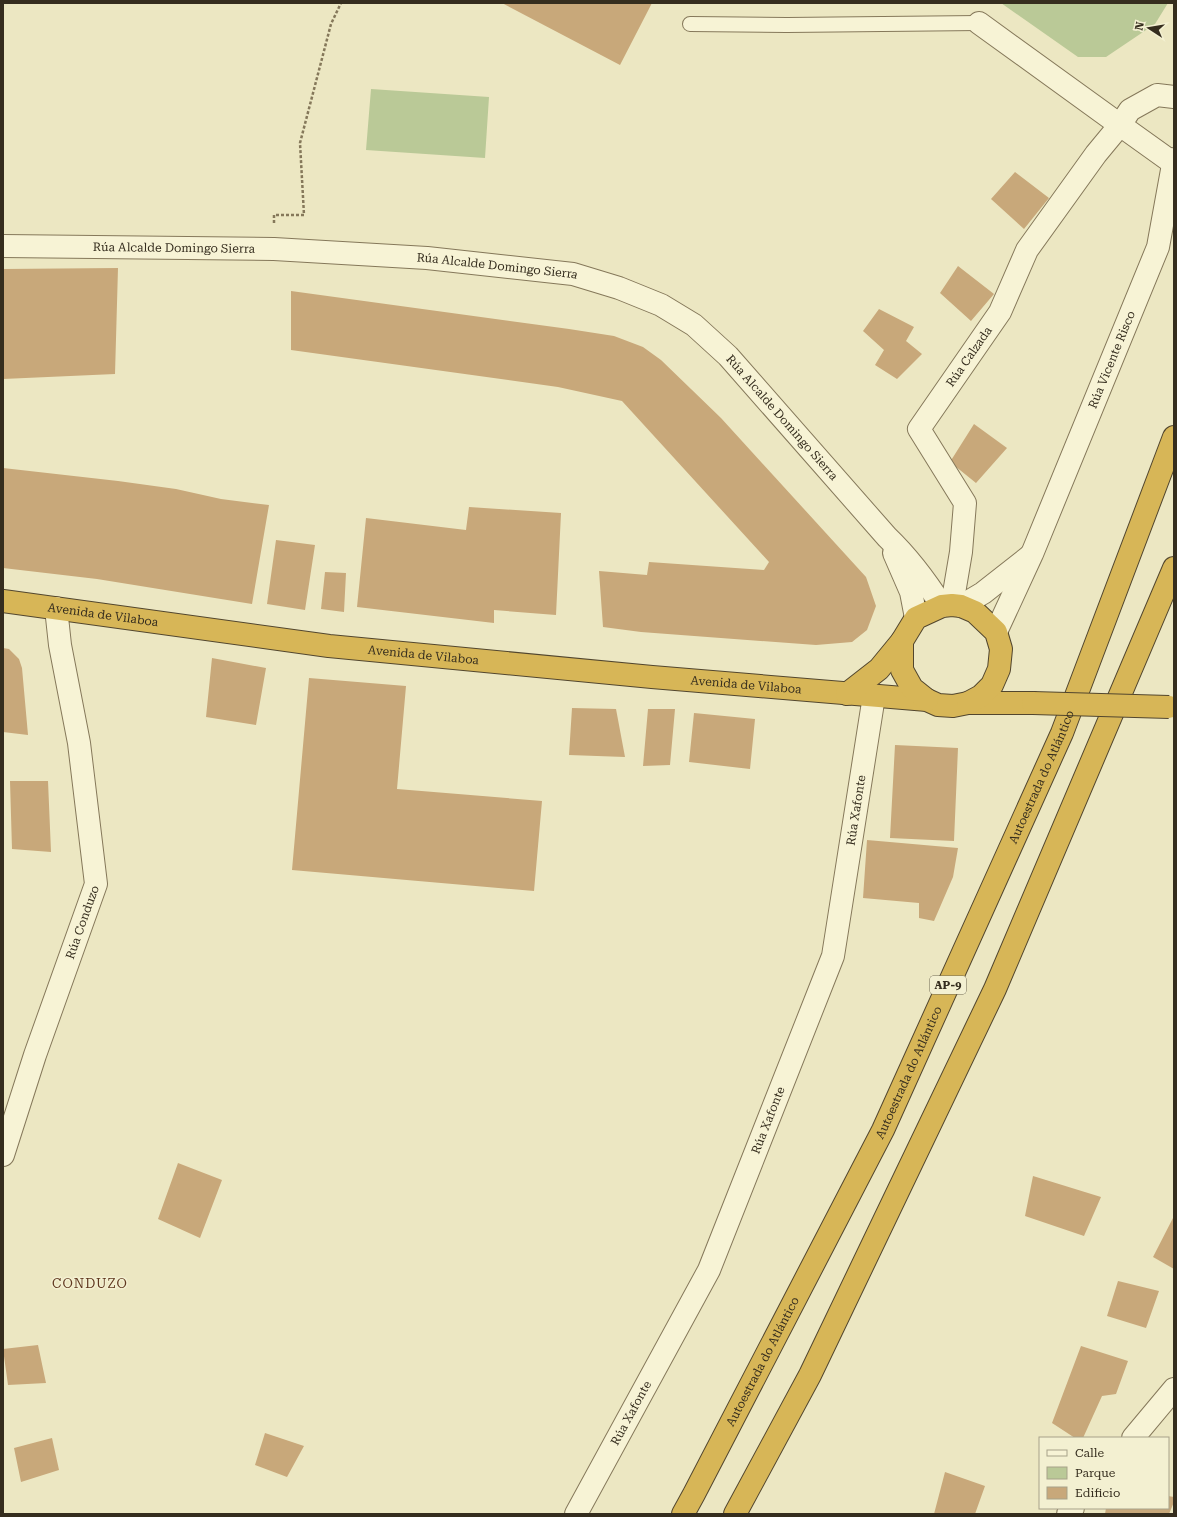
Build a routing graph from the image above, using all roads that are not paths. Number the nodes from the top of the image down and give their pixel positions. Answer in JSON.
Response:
{"nodes":[{"id":1,"x":979,"y":23,"type":"joint"},
{"id":2,"x":690,"y":24,"type":"dead end"},
{"id":3,"x":1174,"y":97,"type":"edge"},
{"id":4,"x":1120,"y":125,"type":"junction"},
{"id":5,"x":1174,"y":161,"type":"edge"},
{"id":6,"x":3,"y":246,"type":"edge"},
{"id":7,"x":1174,"y":437,"type":"edge"},
{"id":8,"x":887,"y":538,"type":"junction"},
{"id":9,"x":1032,"y":554,"type":"junction"},
{"id":10,"x":1174,"y":568,"type":"edge"},
{"id":11,"x":3,"y":601,"type":"edge"},
{"id":12,"x":952,"y":605,"type":"junction"},
{"id":13,"x":56,"y":608,"type":"junction"},
{"id":14,"x":916,"y":618,"type":"junction"},
{"id":15,"x":996,"y":632,"type":"junction"},
{"id":16,"x":902,"y":641,"type":"junction"},
{"id":17,"x":992,"y":685,"type":"junction"},
{"id":18,"x":847,"y":694,"type":"junction"},
{"id":19,"x":874,"y":696,"type":"junction"},
{"id":20,"x":927,"y":700,"type":"junction"},
{"id":21,"x":968,"y":703,"type":"junction"},
{"id":22,"x":1034,"y":703,"type":"junction"},
{"id":23,"x":1171,"y":707,"type":"edge"},
{"id":24,"x":3,"y":1155,"type":"edge"},
{"id":25,"x":1174,"y":1389,"type":"edge"},
{"id":26,"x":1134,"y":1437,"type":"edge"},
{"id":27,"x":576,"y":1514,"type":"edge"},
{"id":28,"x":683,"y":1514,"type":"edge"},
{"id":29,"x":735,"y":1514,"type":"edge"}],
"edges":[{"from":1,"to":2,"type":"lane"},
{"from":1,"to":4,"type":"street"},
{"from":3,"to":4,"type":"street"},
{"from":4,"to":5,"type":"street"},
{"from":4,"to":12,"type":"street","name":"Rúa Calzada"},
{"from":5,"to":9,"type":"street","name":"Rúa Vicente Risco"},
{"from":6,"to":8,"type":"street","name":"Rúa Alcalde Domingo Sierra"},
{"from":7,"to":28,"type":"highway","name":"Autoestrada do Atlántico","number":"AP-9"},
{"from":8,"to":12,"type":"street","name":"Rúa Alcalde Domingo Sierra"},
{"from":8,"to":14,"type":"street","name":"Rúa Alcalde Domingo Sierra"},
{"from":9,"to":12,"type":"street","name":"Rúa Vicente Risco"},
{"from":9,"to":15,"type":"street","name":"Rúa Vicente Risco"},
{"from":10,"to":29,"type":"highway"},
{"from":11,"to":13,"type":"highway","name":"Avenida de Vilaboa"},
{"from":12,"to":14,"type":"highway"},
{"from":12,"to":15,"type":"highway"},
{"from":13,"to":18,"type":"highway","name":"Avenida de Vilaboa"},
{"from":13,"to":24,"type":"street","name":"Rúa Conduzo"},
{"from":14,"to":16,"type":"highway"},
{"from":15,"to":17,"type":"highway","name":"Avenida de Vilaboa"},
{"from":16,"to":18,"type":"highway"},
{"from":16,"to":20,"type":"highway","name":"Avenida de Vilaboa"},
{"from":17,"to":21,"type":"highway","name":"Avenida de Vilaboa"},
{"from":17,"to":22,"type":"highway","name":"Avenida de Vilaboa"},
{"from":18,"to":19,"type":"highway","name":"Avenida de Vilaboa"},
{"from":19,"to":20,"type":"highway","name":"Avenida de Vilaboa"},
{"from":19,"to":27,"type":"street","name":"Rúa Xafonte"},
{"from":20,"to":21,"type":"highway","name":"Avenida de Vilaboa"},
{"from":21,"to":22,"type":"highway","name":"Avenida de Vilaboa"},
{"from":22,"to":23,"type":"highway","name":"Avenida de Vilaboa","bridge":true},
{"from":25,"to":26,"type":"street"}]}
